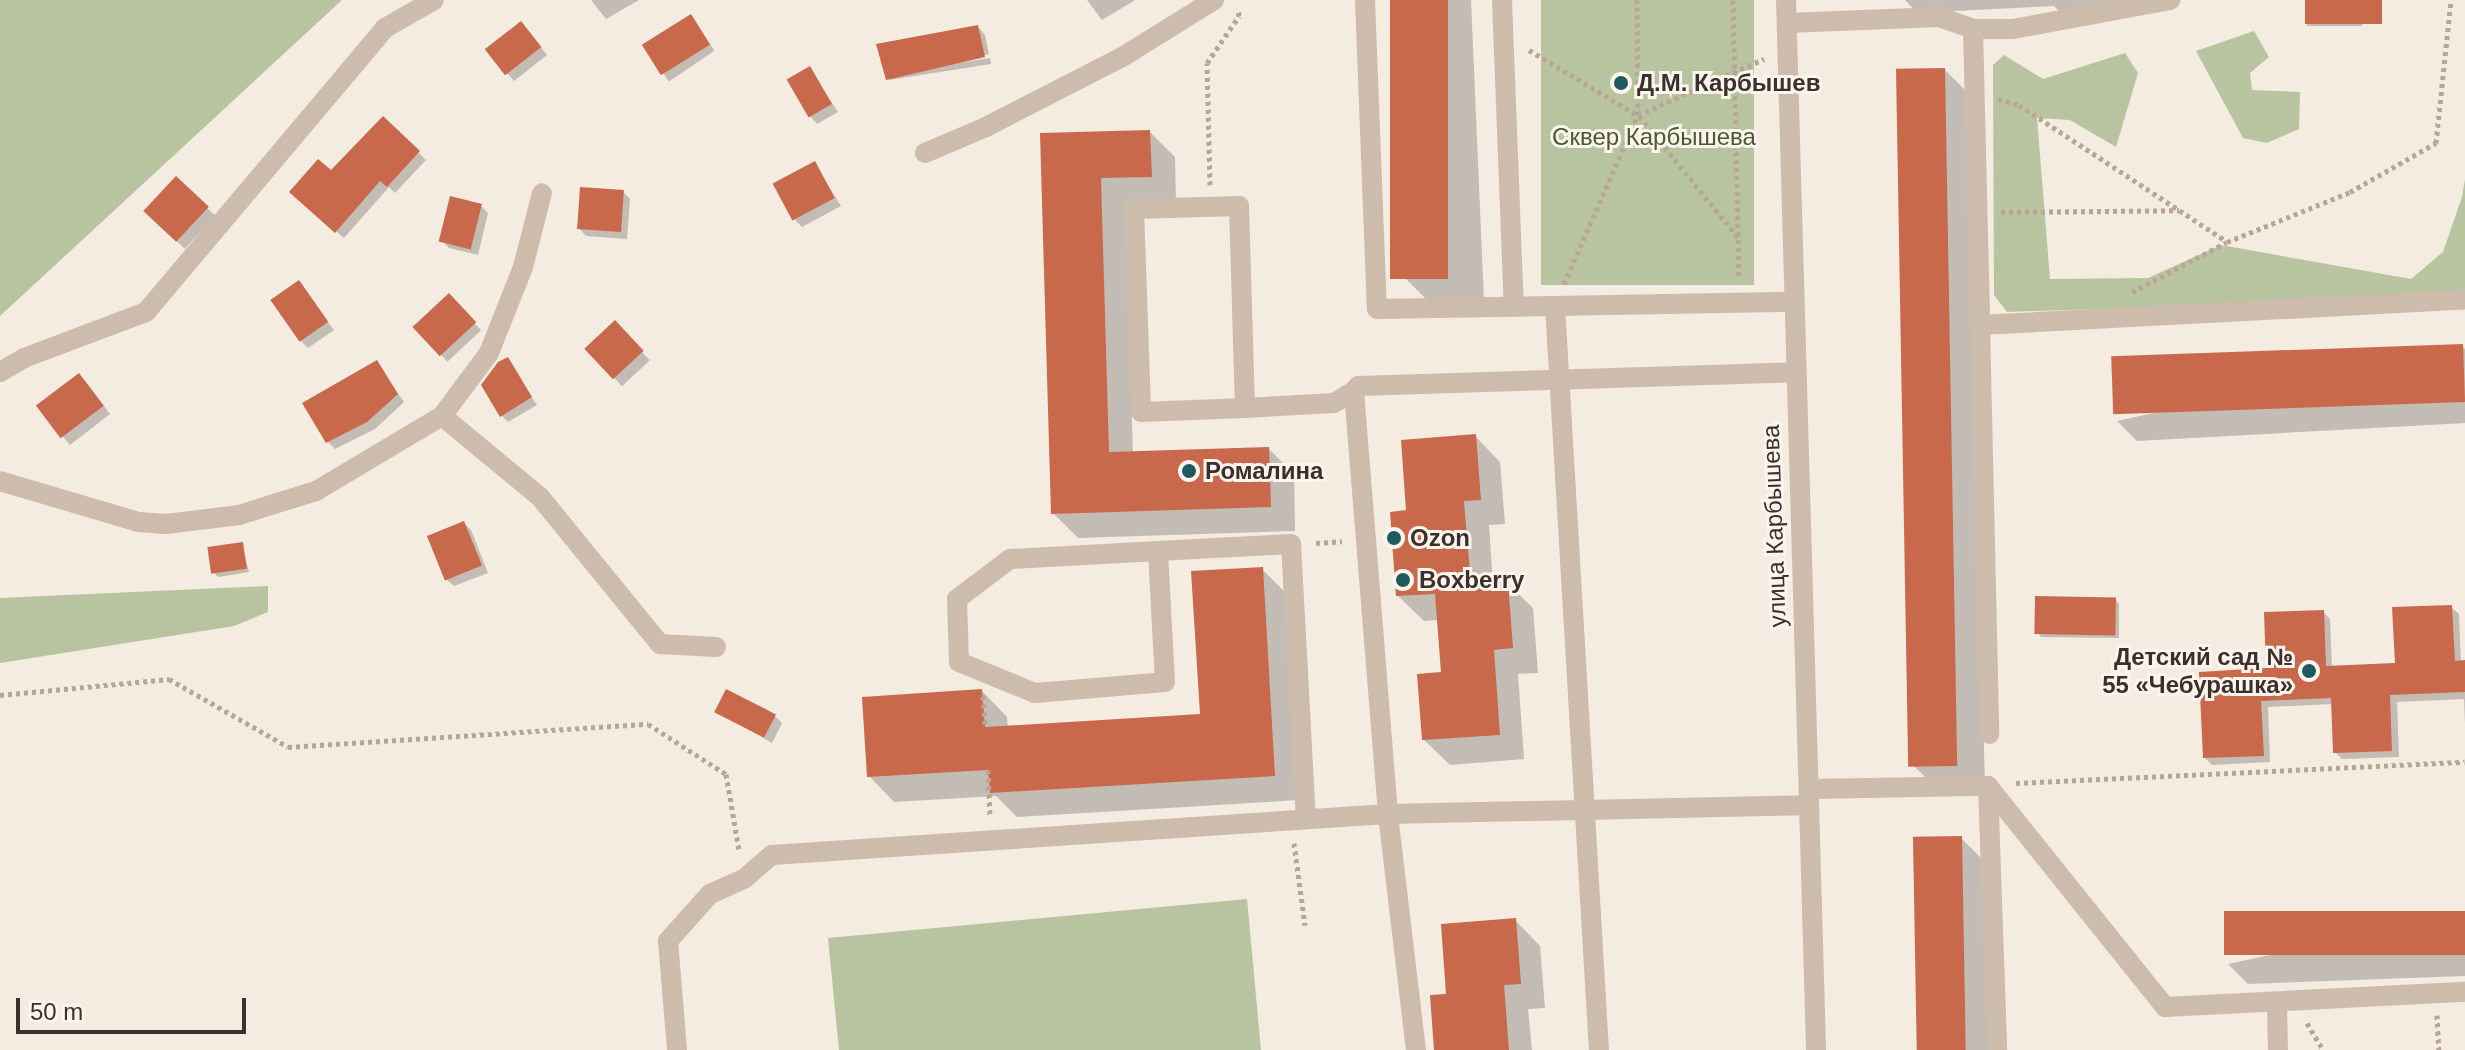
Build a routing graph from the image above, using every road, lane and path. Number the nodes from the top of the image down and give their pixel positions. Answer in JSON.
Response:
{"nodes":[{"id":1,"x":434,"y":0,"type":"edge"},
{"id":2,"x":1214,"y":0,"type":"edge"},
{"id":3,"x":1237,"y":0,"type":"edge"},
{"id":4,"x":1365,"y":0,"type":"edge"},
{"id":5,"x":1502,"y":0,"type":"edge"},
{"id":6,"x":1637,"y":0,"type":"edge"},
{"id":7,"x":1733,"y":0,"type":"edge"},
{"id":8,"x":1786,"y":0,"type":"edge"},
{"id":9,"x":2170,"y":0,"type":"edge"},
{"id":10,"x":2451,"y":0,"type":"edge"},
{"id":11,"x":1871,"y":10,"type":"edge"},
{"id":12,"x":1787,"y":23,"type":"junction"},
{"id":13,"x":1973,"y":29,"type":"junction"},
{"id":14,"x":1504,"y":35,"type":"junction"},
{"id":15,"x":1787,"y":47,"type":"junction"},
{"id":16,"x":1733,"y":74,"type":"junction"},
{"id":17,"x":1974,"y":92,"type":"junction"},
{"id":18,"x":1638,"y":115,"type":"junction"},
{"id":19,"x":925,"y":153,"type":"dead end"},
{"id":20,"x":542,"y":193,"type":"dead end"},
{"id":21,"x":1211,"y":207,"type":"junction"},
{"id":22,"x":2179,"y":210,"type":"junction"},
{"id":23,"x":1976,"y":212,"type":"junction"},
{"id":24,"x":1738,"y":237,"type":"junction"},
{"id":25,"x":2227,"y":242,"type":"junction"},
{"id":26,"x":2119,"y":299,"type":"dead end"},
{"id":27,"x":2465,"y":300,"type":"edge"},
{"id":28,"x":1793,"y":302,"type":"junction"},
{"id":29,"x":1740,"y":303,"type":"junction"},
{"id":30,"x":1555,"y":306,"type":"junction"},
{"id":31,"x":1514,"y":307,"type":"junction"},
{"id":32,"x":1980,"y":325,"type":"junction"},
{"id":33,"x":0,"y":372,"type":"edge"},
{"id":34,"x":1795,"y":372,"type":"junction"},
{"id":35,"x":1557,"y":378,"type":"junction"},
{"id":36,"x":1354,"y":391,"type":"junction"},
{"id":37,"x":1245,"y":408,"type":"junction"},
{"id":38,"x":442,"y":416,"type":"junction"},
{"id":39,"x":0,"y":481,"type":"edge"},
{"id":40,"x":1366,"y":540,"type":"junction"},
{"id":41,"x":1291,"y":544,"type":"junction"},
{"id":42,"x":1158,"y":551,"type":"junction"},
{"id":43,"x":716,"y":647,"type":"dead end"},
{"id":44,"x":0,"y":695,"type":"edge"},
{"id":45,"x":1989,"y":734,"type":"dead end"},
{"id":46,"x":2465,"y":762,"type":"edge"},
{"id":47,"x":988,"y":770,"type":"dead end"},
{"id":48,"x":1988,"y":786,"type":"junction"},
{"id":49,"x":1809,"y":797,"type":"junction"},
{"id":50,"x":1583,"y":809,"type":"junction"},
{"id":51,"x":1388,"y":814,"type":"junction"},
{"id":52,"x":1299,"y":819,"type":"junction"},
{"id":53,"x":992,"y":840,"type":"junction"},
{"id":54,"x":744,"y":879,"type":"junction"},
{"id":55,"x":1305,"y":925,"type":"dead end"},
{"id":56,"x":2465,"y":992,"type":"edge"},
{"id":57,"x":2436,"y":994,"type":"junction"},
{"id":58,"x":2277,"y":1004,"type":"junction"},
{"id":59,"x":677,"y":1050,"type":"edge"},
{"id":60,"x":1416,"y":1050,"type":"edge"},
{"id":61,"x":1599,"y":1050,"type":"edge"},
{"id":62,"x":1816,"y":1050,"type":"edge"},
{"id":63,"x":1997,"y":1050,"type":"edge"},
{"id":64,"x":2278,"y":1050,"type":"edge"},
{"id":65,"x":2439,"y":1050,"type":"edge"}],
"edges":[{"from":1,"to":33,"type":"street"},
{"from":2,"to":19,"type":"street"},
{"from":3,"to":21,"type":"path"},
{"from":4,"to":31,"type":"street"},
{"from":5,"to":14,"type":"street"},
{"from":6,"to":18,"type":"path"},
{"from":7,"to":16,"type":"path"},
{"from":8,"to":12,"type":"street","name":"улица Карбышева"},
{"from":9,"to":13,"type":"street"},
{"from":10,"to":25,"type":"path"},
{"from":11,"to":12,"type":"street"},
{"from":11,"to":13,"type":"street"},
{"from":12,"to":15,"type":"street","name":"улица Карбышева"},
{"from":13,"to":17,"type":"street"},
{"from":14,"to":18,"type":"path"},
{"from":14,"to":31,"type":"street"},
{"from":15,"to":16,"type":"path"},
{"from":15,"to":28,"type":"street","name":"улица Карбышева"},
{"from":16,"to":18,"type":"path"},
{"from":16,"to":24,"type":"path"},
{"from":17,"to":22,"type":"path"},
{"from":17,"to":23,"type":"street"},
{"from":18,"to":24,"type":"path"},
{"from":18,"to":30,"type":"path"},
{"from":20,"to":38,"type":"street"},
{"from":21,"to":37,"type":"street"},
{"from":21,"to":37,"type":"street"},
{"from":22,"to":23,"type":"path"},
{"from":22,"to":25,"type":"path"},
{"from":23,"to":32,"type":"street"},
{"from":24,"to":29,"type":"path"},
{"from":25,"to":26,"type":"path"},
{"from":27,"to":32,"type":"street"},
{"from":28,"to":29,"type":"street"},
{"from":28,"to":34,"type":"street","name":"улица Карбышева"},
{"from":29,"to":30,"type":"street"},
{"from":30,"to":31,"type":"street"},
{"from":30,"to":35,"type":"street"},
{"from":32,"to":45,"type":"street"},
{"from":34,"to":35,"type":"street"},
{"from":34,"to":49,"type":"street","name":"улица Карбышева"},
{"from":35,"to":36,"type":"street"},
{"from":35,"to":50,"type":"street"},
{"from":36,"to":37,"type":"street"},
{"from":36,"to":40,"type":"street"},
{"from":38,"to":39,"type":"street"},
{"from":38,"to":43,"type":"street"},
{"from":40,"to":41,"type":"path"},
{"from":40,"to":51,"type":"street"},
{"from":41,"to":42,"type":"street"},
{"from":41,"to":52,"type":"street"},
{"from":42,"to":42,"type":"street"},
{"from":44,"to":54,"type":"path"},
{"from":46,"to":48,"type":"path"},
{"from":47,"to":53,"type":"path"},
{"from":48,"to":49,"type":"street"},
{"from":48,"to":58,"type":"street"},
{"from":48,"to":63,"type":"street"},
{"from":49,"to":50,"type":"street"},
{"from":49,"to":62,"type":"street","name":"улица Карбышева"},
{"from":50,"to":51,"type":"street"},
{"from":50,"to":61,"type":"street"},
{"from":51,"to":52,"type":"street"},
{"from":51,"to":60,"type":"street"},
{"from":52,"to":53,"type":"street"},
{"from":52,"to":55,"type":"path"},
{"from":53,"to":54,"type":"street"},
{"from":54,"to":59,"type":"street"},
{"from":56,"to":57,"type":"street"},
{"from":57,"to":58,"type":"street"},
{"from":57,"to":65,"type":"path"},
{"from":58,"to":64,"type":"street"}]}
